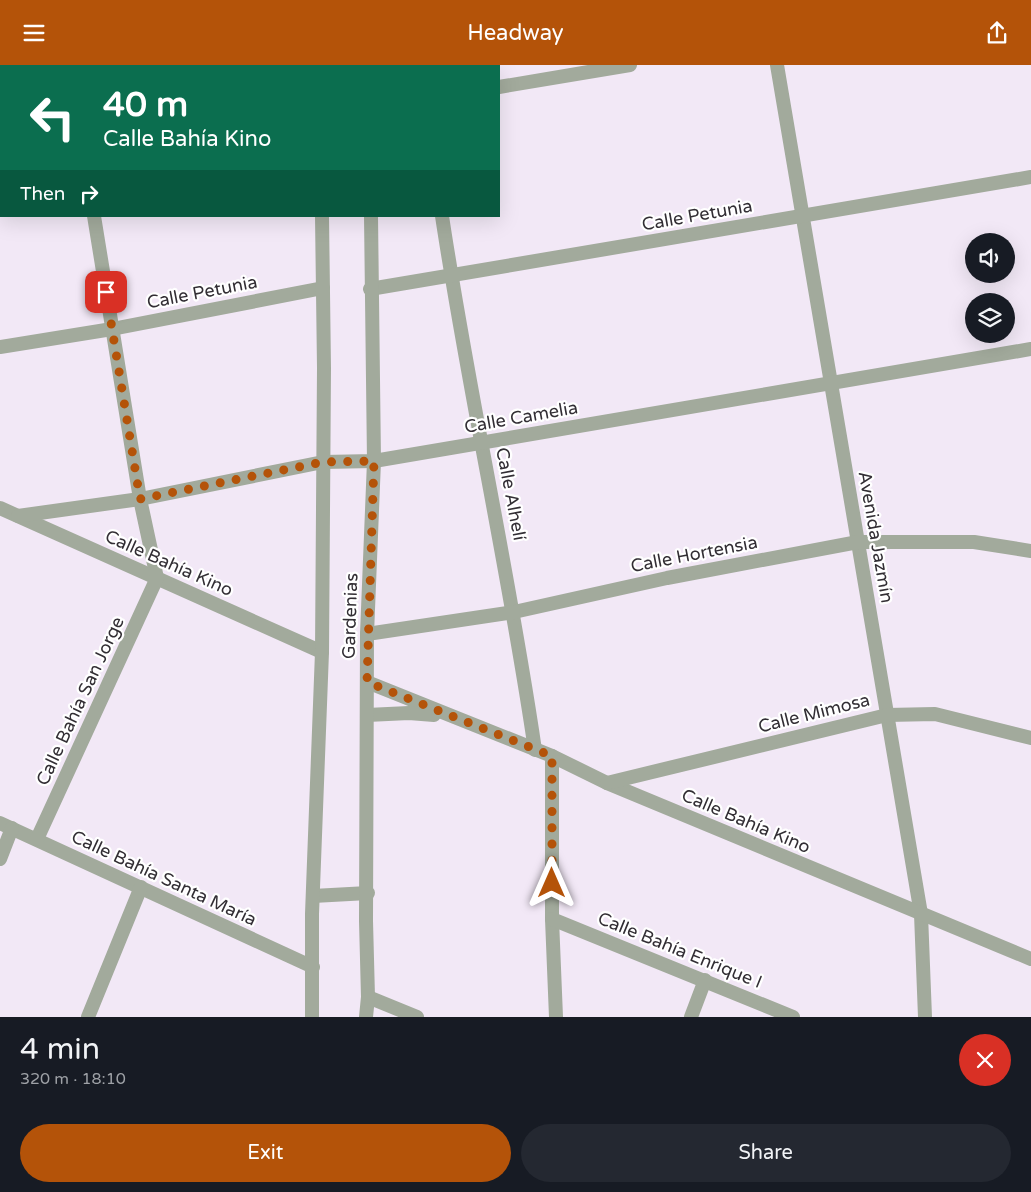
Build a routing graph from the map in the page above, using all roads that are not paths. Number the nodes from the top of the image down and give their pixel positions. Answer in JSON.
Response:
{"nodes":[{"id":1,"x":630,"y":65,"type":"edge"},
{"id":2,"x":777,"y":65,"type":"edge"},
{"id":3,"x":500,"y":87,"type":"edge"},
{"id":4,"x":1031,"y":177,"type":"edge"},
{"id":5,"x":802,"y":216,"type":"junction"},
{"id":6,"x":94,"y":217,"type":"edge"},
{"id":7,"x":322,"y":217,"type":"edge"},
{"id":8,"x":371,"y":217,"type":"edge"},
{"id":9,"x":442,"y":217,"type":"edge"},
{"id":10,"x":451,"y":275,"type":"junction"},
{"id":11,"x":323,"y":287,"type":"junction"},
{"id":12,"x":370,"y":289,"type":"junction"},
{"id":13,"x":112,"y":329,"type":"junction"},
{"id":14,"x":0,"y":347,"type":"edge"},
{"id":15,"x":1031,"y":349,"type":"edge"},
{"id":16,"x":831,"y":383,"type":"junction"},
{"id":17,"x":482,"y":443,"type":"junction"},
{"id":18,"x":374,"y":461,"type":"junction"},
{"id":19,"x":323,"y":462,"type":"junction"},
{"id":20,"x":140,"y":499,"type":"junction"},
{"id":21,"x":1,"y":511,"type":"edge"},
{"id":22,"x":18,"y":516,"type":"junction"},
{"id":23,"x":858,"y":542,"type":"junction"},
{"id":24,"x":1031,"y":551,"type":"edge"},
{"id":25,"x":157,"y":578,"type":"junction"},
{"id":26,"x":514,"y":612,"type":"junction"},
{"id":27,"x":367,"y":634,"type":"junction"},
{"id":28,"x":322,"y":651,"type":"junction"},
{"id":29,"x":367,"y":682,"type":"junction"},
{"id":30,"x":368,"y":715,"type":"junction"},
{"id":31,"x":888,"y":715,"type":"junction"},
{"id":32,"x":448,"y":716,"type":"junction"},
{"id":33,"x":1031,"y":738,"type":"edge"},
{"id":34,"x":535,"y":750,"type":"junction"},
{"id":35,"x":552,"y":756,"type":"junction"},
{"id":36,"x":607,"y":783,"type":"junction"},
{"id":37,"x":6,"y":825,"type":"edge"},
{"id":38,"x":37,"y":839,"type":"junction"},
{"id":39,"x":0,"y":859,"type":"edge"},
{"id":40,"x":141,"y":887,"type":"junction"},
{"id":41,"x":368,"y":893,"type":"junction"},
{"id":42,"x":313,"y":896,"type":"junction"},
{"id":43,"x":921,"y":914,"type":"junction"},
{"id":44,"x":552,"y":919,"type":"junction"},
{"id":45,"x":1031,"y":959,"type":"edge"},
{"id":46,"x":313,"y":967,"type":"junction"},
{"id":47,"x":704,"y":981,"type":"junction"},
{"id":48,"x":368,"y":997,"type":"junction"},
{"id":49,"x":88,"y":1017,"type":"edge"},
{"id":50,"x":312,"y":1017,"type":"edge"},
{"id":51,"x":366,"y":1017,"type":"edge"},
{"id":52,"x":418,"y":1017,"type":"edge"},
{"id":53,"x":556,"y":1017,"type":"edge"},
{"id":54,"x":691,"y":1017,"type":"edge"},
{"id":55,"x":793,"y":1017,"type":"edge"},
{"id":56,"x":926,"y":1017,"type":"edge"}],
"edges":[{"from":1,"to":3,"type":"street"},
{"from":2,"to":5,"type":"street","name":"Avenida Jazmín"},
{"from":4,"to":5,"type":"street","name":"Calle Petunia"},
{"from":5,"to":10,"type":"street","name":"Calle Petunia"},
{"from":5,"to":16,"type":"street","name":"Avenida Jazmín"},
{"from":6,"to":13,"type":"street"},
{"from":7,"to":11,"type":"street","name":"Gardenias"},
{"from":8,"to":12,"type":"street","name":"Gardenias"},
{"from":9,"to":10,"type":"street","name":"Calle Alhelí"},
{"from":10,"to":12,"type":"street","name":"Calle Petunia"},
{"from":10,"to":17,"type":"street","name":"Calle Alhelí"},
{"from":11,"to":13,"type":"street","name":"Calle Petunia"},
{"from":11,"to":19,"type":"street","name":"Gardenias"},
{"from":12,"to":18,"type":"street","name":"Gardenias"},
{"from":13,"to":14,"type":"street","name":"Calle Petunia"},
{"from":13,"to":20,"type":"street"},
{"from":15,"to":16,"type":"street","name":"Calle Camelia"},
{"from":16,"to":17,"type":"street","name":"Calle Camelia"},
{"from":16,"to":23,"type":"street","name":"Avenida Jazmín"},
{"from":17,"to":18,"type":"street","name":"Calle Camelia"},
{"from":17,"to":26,"type":"street","name":"Calle Alhelí"},
{"from":18,"to":19,"type":"street","name":"Calle Camelia"},
{"from":18,"to":27,"type":"street","name":"Gardenias"},
{"from":19,"to":20,"type":"street","name":"Calle Camelia"},
{"from":19,"to":28,"type":"street","name":"Gardenias"},
{"from":20,"to":22,"type":"street","name":"Calle Camelia"},
{"from":20,"to":25,"type":"street"},
{"from":21,"to":22,"type":"street","name":"Calle Bahía Kino"},
{"from":22,"to":25,"type":"street","name":"Calle Bahía Kino"},
{"from":23,"to":24,"type":"street","name":"Calle Hortensia"},
{"from":23,"to":26,"type":"street","name":"Calle Hortensia"},
{"from":23,"to":31,"type":"street","name":"Avenida Jazmín"},
{"from":25,"to":28,"type":"street","name":"Calle Bahía Kino"},
{"from":25,"to":38,"type":"street","name":"Calle Bahía San Jorge"},
{"from":26,"to":27,"type":"street","name":"Calle Hortensia"},
{"from":26,"to":34,"type":"street","name":"Calle Alhelí"},
{"from":27,"to":29,"type":"street","name":"Gardenias"},
{"from":28,"to":42,"type":"street","name":"Gardenias"},
{"from":29,"to":30,"type":"street","name":"Gardenias"},
{"from":29,"to":32,"type":"street","name":"Calle Bahía Kino"},
{"from":30,"to":32,"type":"street","name":"Calle Bahía Kino"},
{"from":30,"to":41,"type":"street","name":"Gardenias"},
{"from":31,"to":33,"type":"street","name":"Calle Mimosa"},
{"from":31,"to":36,"type":"street","name":"Calle Mimosa"},
{"from":31,"to":43,"type":"street","name":"Avenida Jazmín"},
{"from":32,"to":34,"type":"street","name":"Calle Bahía Kino"},
{"from":34,"to":35,"type":"street","name":"Calle Bahía Kino"},
{"from":35,"to":36,"type":"street","name":"Calle Bahía Kino"},
{"from":35,"to":44,"type":"street"},
{"from":36,"to":43,"type":"street","name":"Calle Bahía Kino"},
{"from":37,"to":38,"type":"street","name":"Calle Bahía Santa María"},
{"from":37,"to":39,"type":"street"},
{"from":38,"to":40,"type":"street","name":"Calle Bahía Santa María"},
{"from":40,"to":46,"type":"street","name":"Calle Bahía Santa María"},
{"from":40,"to":49,"type":"street"},
{"from":41,"to":42,"type":"street"},
{"from":41,"to":48,"type":"street","name":"Gardenias"},
{"from":42,"to":46,"type":"street","name":"Gardenias"},
{"from":43,"to":45,"type":"street","name":"Calle Bahía Kino"},
{"from":43,"to":56,"type":"street","name":"Avenida Jazmín"},
{"from":44,"to":47,"type":"street","name":"Calle Bahía Enrique I"},
{"from":44,"to":53,"type":"street"},
{"from":46,"to":50,"type":"street","name":"Gardenias"},
{"from":47,"to":54,"type":"street"},
{"from":47,"to":55,"type":"street","name":"Calle Bahía Enrique I"},
{"from":48,"to":51,"type":"street","name":"Gardenias"},
{"from":48,"to":52,"type":"street"}]}
